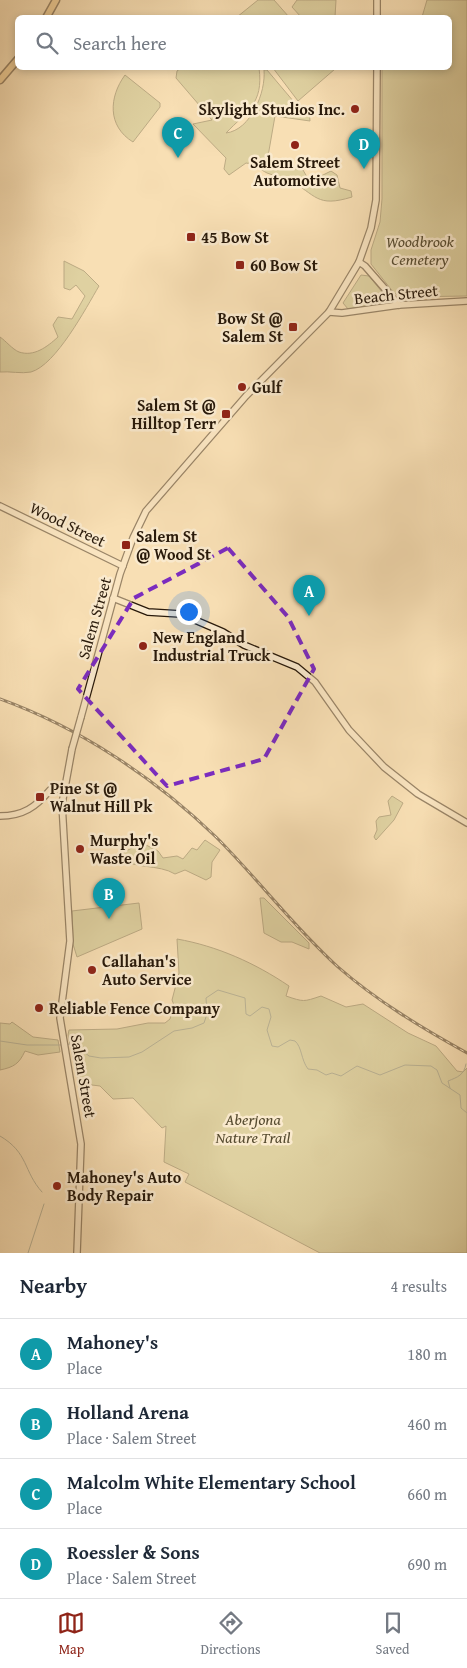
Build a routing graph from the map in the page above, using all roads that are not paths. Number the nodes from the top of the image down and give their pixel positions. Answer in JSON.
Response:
{"nodes":[{"id":1,"x":56,"y":0,"type":"edge"},
{"id":2,"x":377,"y":0,"type":"edge"},
{"id":3,"x":48,"y":15,"type":"edge"},
{"id":4,"x":377,"y":15,"type":"edge"},
{"id":5,"x":15,"y":62,"type":"edge"},
{"id":6,"x":377,"y":70,"type":"edge"},
{"id":7,"x":0,"y":80,"type":"edge"},
{"id":8,"x":359,"y":262,"type":"junction"},
{"id":9,"x":467,"y":301,"type":"edge"},
{"id":10,"x":399,"y":305,"type":"junction"},
{"id":11,"x":329,"y":312,"type":"junction"},
{"id":12,"x":0,"y":506,"type":"edge"},
{"id":13,"x":123,"y":566,"type":"junction"},
{"id":14,"x":113,"y":598,"type":"junction"},
{"id":15,"x":63,"y":788,"type":"junction"},
{"id":16,"x":0,"y":816,"type":"edge"},
{"id":17,"x":467,"y":823,"type":"edge"},
{"id":18,"x":72,"y":1253,"type":"edge"},
{"id":19,"x":77,"y":1253,"type":"edge"}],
"edges":[{"from":1,"to":3,"type":"main road"},
{"from":2,"to":4,"type":"street"},
{"from":5,"to":7,"type":"main road"},
{"from":6,"to":8,"type":"street","name":"Salem Street"},
{"from":8,"to":10,"type":"street"},
{"from":8,"to":11,"type":"street","name":"Salem Street"},
{"from":9,"to":10,"type":"street","name":"Beach Street"},
{"from":10,"to":11,"type":"street","name":"Beach Street"},
{"from":11,"to":13,"type":"street","name":"Salem Street"},
{"from":12,"to":13,"type":"street","name":"Wood Street"},
{"from":13,"to":14,"type":"street","name":"Salem Street"},
{"from":14,"to":15,"type":"street","name":"Salem Street","bridge":true},
{"from":14,"to":17,"type":"street"},
{"from":15,"to":16,"type":"street"},
{"from":15,"to":19,"type":"street","name":"Salem Street"},
{"from":18,"to":19,"type":"street","name":"Salem Street"}]}
